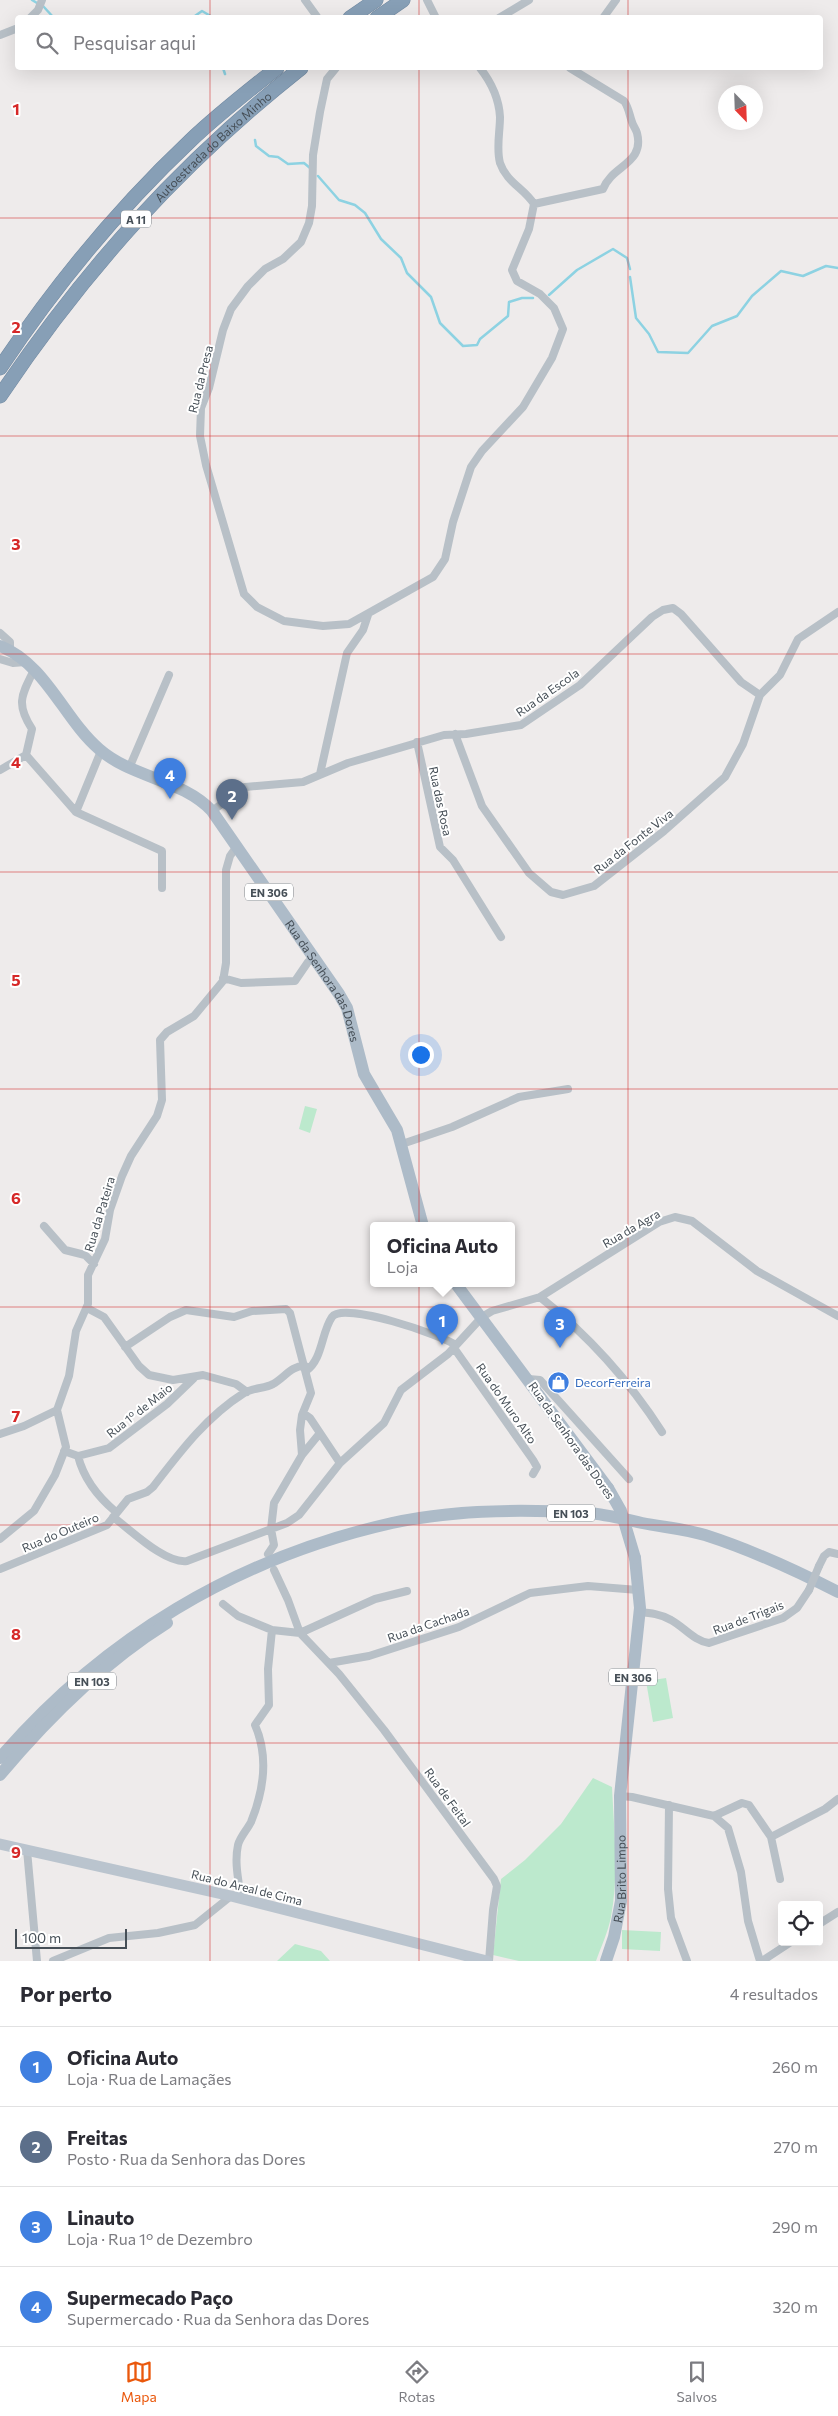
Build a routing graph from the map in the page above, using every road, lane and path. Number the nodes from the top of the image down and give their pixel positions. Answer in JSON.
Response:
{"nodes":[{"id":1,"x":42,"y":0,"type":"edge"},
{"id":2,"x":305,"y":0,"type":"edge"},
{"id":3,"x":376,"y":0,"type":"edge"},
{"id":4,"x":403,"y":0,"type":"edge"},
{"id":5,"x":428,"y":0,"type":"edge"},
{"id":6,"x":529,"y":0,"type":"edge"},
{"id":7,"x":616,"y":0,"type":"edge"},
{"id":8,"x":512,"y":10,"type":"junction"},
{"id":9,"x":33,"y":15,"type":"edge"},
{"id":10,"x":316,"y":15,"type":"edge"},
{"id":11,"x":354,"y":15,"type":"edge"},
{"id":12,"x":381,"y":15,"type":"edge"},
{"id":13,"x":435,"y":15,"type":"edge"},
{"id":14,"x":503,"y":15,"type":"edge"},
{"id":15,"x":516,"y":15,"type":"edge"},
{"id":16,"x":605,"y":15,"type":"edge"},
{"id":17,"x":15,"y":29,"type":"edge"},
{"id":18,"x":0,"y":35,"type":"edge"},
{"id":19,"x":275,"y":70,"type":"edge"},
{"id":20,"x":298,"y":70,"type":"edge"},
{"id":21,"x":334,"y":70,"type":"edge"},
{"id":22,"x":483,"y":70,"type":"edge"},
{"id":23,"x":573,"y":70,"type":"edge"},
{"id":24,"x":534,"y":204,"type":"junction"},
{"id":25,"x":0,"y":368,"type":"edge"},
{"id":26,"x":0,"y":396,"type":"edge"},
{"id":27,"x":838,"y":612,"type":"edge"},
{"id":28,"x":368,"y":615,"type":"junction"},
{"id":29,"x":0,"y":633,"type":"edge"},
{"id":30,"x":5,"y":648,"type":"edge"},
{"id":31,"x":0,"y":659,"type":"edge"},
{"id":32,"x":30,"y":666,"type":"junction"},
{"id":33,"x":169,"y":674,"type":"dead end"},
{"id":34,"x":760,"y":695,"type":"junction"},
{"id":35,"x":455,"y":734,"type":"junction"},
{"id":36,"x":417,"y":742,"type":"junction"},
{"id":37,"x":101,"y":751,"type":"junction"},
{"id":38,"x":26,"y":755,"type":"junction"},
{"id":39,"x":130,"y":766,"type":"junction"},
{"id":40,"x":0,"y":770,"type":"edge"},
{"id":41,"x":320,"y":774,"type":"junction"},
{"id":42,"x":212,"y":811,"type":"junction"},
{"id":43,"x":76,"y":812,"type":"junction"},
{"id":44,"x":237,"y":846,"type":"junction"},
{"id":45,"x":162,"y":888,"type":"dead end"},
{"id":46,"x":501,"y":936,"type":"dead end"},
{"id":47,"x":315,"y":958,"type":"junction"},
{"id":48,"x":223,"y":978,"type":"junction"},
{"id":49,"x":568,"y":1089,"type":"dead end"},
{"id":50,"x":402,"y":1144,"type":"junction"},
{"id":51,"x":423,"y":1222,"type":"edge"},
{"id":52,"x":44,"y":1226,"type":"dead end"},
{"id":53,"x":94,"y":1264,"type":"junction"},
{"id":54,"x":458,"y":1287,"type":"edge"},
{"id":55,"x":540,"y":1296,"type":"junction"},
{"id":56,"x":87,"y":1308,"type":"junction"},
{"id":57,"x":838,"y":1316,"type":"edge"},
{"id":58,"x":482,"y":1317,"type":"junction"},
{"id":59,"x":455,"y":1346,"type":"junction"},
{"id":60,"x":125,"y":1347,"type":"junction"},
{"id":61,"x":306,"y":1369,"type":"junction"},
{"id":62,"x":194,"y":1378,"type":"junction"},
{"id":63,"x":529,"y":1379,"type":"junction"},
{"id":64,"x":248,"y":1392,"type":"junction"},
{"id":65,"x":57,"y":1410,"type":"junction"},
{"id":66,"x":303,"y":1413,"type":"junction"},
{"id":67,"x":662,"y":1432,"type":"dead end"},
{"id":68,"x":320,"y":1433,"type":"junction"},
{"id":69,"x":0,"y":1434,"type":"edge"},
{"id":70,"x":64,"y":1451,"type":"junction"},
{"id":71,"x":302,"y":1455,"type":"junction"},
{"id":72,"x":78,"y":1456,"type":"junction"},
{"id":73,"x":340,"y":1463,"type":"junction"},
{"id":74,"x":533,"y":1474,"type":"dead end"},
{"id":75,"x":629,"y":1479,"type":"dead end"},
{"id":76,"x":115,"y":1515,"type":"junction"},
{"id":77,"x":271,"y":1529,"type":"junction"},
{"id":78,"x":0,"y":1540,"type":"edge"},
{"id":79,"x":268,"y":1554,"type":"dead end"},
{"id":80,"x":838,"y":1554,"type":"edge"},
{"id":81,"x":289,"y":1556,"type":"junction"},
{"id":82,"x":0,"y":1569,"type":"edge"},
{"id":83,"x":274,"y":1570,"type":"dead end"},
{"id":84,"x":638,"y":1590,"type":"junction"},
{"id":85,"x":407,"y":1591,"type":"dead end"},
{"id":86,"x":838,"y":1592,"type":"edge"},
{"id":87,"x":223,"y":1604,"type":"dead end"},
{"id":88,"x":639,"y":1612,"type":"junction"},
{"id":89,"x":272,"y":1630,"type":"junction"},
{"id":90,"x":300,"y":1633,"type":"junction"},
{"id":91,"x":329,"y":1663,"type":"junction"},
{"id":92,"x":0,"y":1758,"type":"edge"},
{"id":93,"x":0,"y":1775,"type":"edge"},
{"id":94,"x":620,"y":1796,"type":"junction"},
{"id":95,"x":838,"y":1799,"type":"edge"},
{"id":96,"x":669,"y":1805,"type":"junction"},
{"id":97,"x":714,"y":1816,"type":"junction"},
{"id":98,"x":771,"y":1837,"type":"junction"},
{"id":99,"x":0,"y":1844,"type":"edge"},
{"id":100,"x":27,"y":1850,"type":"junction"},
{"id":101,"x":780,"y":1879,"type":"dead end"},
{"id":102,"x":236,"y":1898,"type":"junction"},
{"id":103,"x":838,"y":1912,"type":"edge"},
{"id":104,"x":823,"y":1921,"type":"edge"},
{"id":105,"x":785,"y":1946,"type":"edge"},
{"id":106,"x":37,"y":1961,"type":"edge"},
{"id":107,"x":53,"y":1961,"type":"edge"},
{"id":108,"x":488,"y":1961,"type":"edge"},
{"id":109,"x":606,"y":1961,"type":"edge"},
{"id":110,"x":687,"y":1961,"type":"edge"},
{"id":111,"x":761,"y":1961,"type":"edge"}],
"edges":[{"from":1,"to":9,"type":"street"},
{"from":2,"to":10,"type":"street"},
{"from":3,"to":11,"type":"highway"},
{"from":4,"to":12,"type":"highway"},
{"from":5,"to":13,"type":"street"},
{"from":6,"to":8,"type":"street"},
{"from":7,"to":16,"type":"street"},
{"from":8,"to":14,"type":"street"},
{"from":8,"to":15,"type":"street"},
{"from":17,"to":18,"type":"street"},
{"from":19,"to":25,"type":"highway","name":"Autoestrada do Baixo Minho","number":"A 11"},
{"from":20,"to":26,"type":"highway","name":"Autoestrada do Baixo Minho","number":"A 11"},
{"from":21,"to":28,"type":"street","name":"Rua da Presa"},
{"from":22,"to":24,"type":"street"},
{"from":23,"to":24,"type":"street"},
{"from":24,"to":28,"type":"street","name":"Rua da Presa"},
{"from":27,"to":34,"type":"street"},
{"from":28,"to":41,"type":"street"},
{"from":29,"to":30,"type":"street"},
{"from":30,"to":32,"type":"main road","name":"Rua da Senhora das Dores","number":"EN 306"},
{"from":31,"to":32,"type":"street"},
{"from":32,"to":37,"type":"main road","name":"Rua da Senhora das Dores","number":"EN 306"},
{"from":32,"to":38,"type":"street"},
{"from":33,"to":39,"type":"street"},
{"from":34,"to":35,"type":"street","name":"Rua da Escola"},
{"from":34,"to":35,"type":"street","name":"Rua da Fonte Viva"},
{"from":35,"to":36,"type":"street","name":"Rua da Escola"},
{"from":36,"to":41,"type":"street","name":"Rua da Escola"},
{"from":36,"to":46,"type":"street","name":"Rua das Rosa"},
{"from":37,"to":39,"type":"main road","name":"Rua da Senhora das Dores","number":"EN 306"},
{"from":37,"to":43,"type":"street"},
{"from":38,"to":40,"type":"street"},
{"from":38,"to":43,"type":"street"},
{"from":39,"to":42,"type":"main road","name":"Rua da Senhora das Dores","number":"EN 306"},
{"from":41,"to":42,"type":"street","name":"Rua da Escola"},
{"from":42,"to":44,"type":"main road","name":"Rua da Senhora das Dores","number":"EN 306"},
{"from":43,"to":45,"type":"street"},
{"from":44,"to":47,"type":"main road","name":"Rua da Senhora das Dores","number":"EN 306"},
{"from":44,"to":48,"type":"street"},
{"from":47,"to":48,"type":"street"},
{"from":47,"to":50,"type":"main road","name":"Rua da Senhora das Dores","number":"EN 306"},
{"from":48,"to":53,"type":"street","name":"Rua da Pateira"},
{"from":49,"to":50,"type":"street"},
{"from":50,"to":51,"type":"main road","name":"Rua da Senhora das Dores","number":"EN 306"},
{"from":52,"to":53,"type":"street"},
{"from":53,"to":56,"type":"street","name":"Rua da Pateira"},
{"from":54,"to":58,"type":"main road","name":"Rua da Senhora das Dores","number":"EN 306"},
{"from":55,"to":57,"type":"street","name":"Rua da Agra"},
{"from":55,"to":58,"type":"street","name":"Rua da Agra"},
{"from":55,"to":67,"type":"street"},
{"from":56,"to":60,"type":"street"},
{"from":56,"to":65,"type":"street","name":"Rua da Pateira"},
{"from":58,"to":59,"type":"street"},
{"from":58,"to":63,"type":"main road","name":"Rua da Senhora das Dores","number":"EN 306"},
{"from":59,"to":61,"type":"street"},
{"from":59,"to":73,"type":"street"},
{"from":59,"to":74,"type":"street","name":"Rua do Muro Alto"},
{"from":60,"to":61,"type":"street"},
{"from":60,"to":62,"type":"street"},
{"from":61,"to":64,"type":"street","name":"Rua do Outeiro"},
{"from":61,"to":66,"type":"street"},
{"from":62,"to":64,"type":"street"},
{"from":62,"to":72,"type":"street","name":"Rua 1º de Maio"},
{"from":63,"to":75,"type":"street"},
{"from":63,"to":84,"type":"main road","name":"Rua da Senhora das Dores","number":"EN 306","bridge":true},
{"from":64,"to":76,"type":"street","name":"Rua do Outeiro"},
{"from":65,"to":69,"type":"street"},
{"from":65,"to":70,"type":"street"},
{"from":66,"to":68,"type":"street"},
{"from":66,"to":71,"type":"street"},
{"from":68,"to":71,"type":"street"},
{"from":68,"to":73,"type":"street"},
{"from":70,"to":72,"type":"street"},
{"from":70,"to":78,"type":"street"},
{"from":71,"to":77,"type":"street"},
{"from":72,"to":76,"type":"street"},
{"from":73,"to":77,"type":"street"},
{"from":76,"to":77,"type":"street"},
{"from":76,"to":82,"type":"street","name":"Rua do Outeiro"},
{"from":77,"to":79,"type":"street"},
{"from":80,"to":88,"type":"street","name":"Rua de Trigais","bridge":true},
{"from":81,"to":86,"type":"main road","number":"EN 103"},
{"from":81,"to":92,"type":"main road","number":"EN 103"},
{"from":81,"to":93,"type":"main road","number":"EN 103"},
{"from":83,"to":90,"type":"street"},
{"from":84,"to":88,"type":"main road","name":"Rua da Senhora das Dores","number":"EN 306"},
{"from":84,"to":91,"type":"street","name":"Rua da Cachada"},
{"from":85,"to":90,"type":"street"},
{"from":87,"to":89,"type":"street"},
{"from":88,"to":94,"type":"main road","name":"Rua da Senhora das Dores","number":"EN 306"},
{"from":89,"to":90,"type":"street"},
{"from":89,"to":102,"type":"street"},
{"from":90,"to":91,"type":"street"},
{"from":91,"to":108,"type":"street","name":"Rua de Feital"},
{"from":94,"to":96,"type":"street"},
{"from":94,"to":109,"type":"main road","name":"Rua Brito Limpo","number":"EN 306"},
{"from":95,"to":98,"type":"street"},
{"from":96,"to":97,"type":"street"},
{"from":96,"to":110,"type":"street"},
{"from":97,"to":98,"type":"street"},
{"from":97,"to":111,"type":"street"},
{"from":98,"to":101,"type":"street"},
{"from":99,"to":100,"type":"main road","name":"Rua do Areal de Cima"},
{"from":100,"to":102,"type":"main road","name":"Rua do Areal de Cima"},
{"from":100,"to":106,"type":"street"},
{"from":102,"to":107,"type":"street"},
{"from":102,"to":108,"type":"main road","name":"Rua do Areal de Cima"},
{"from":103,"to":104,"type":"street"},
{"from":105,"to":111,"type":"street"}]}
